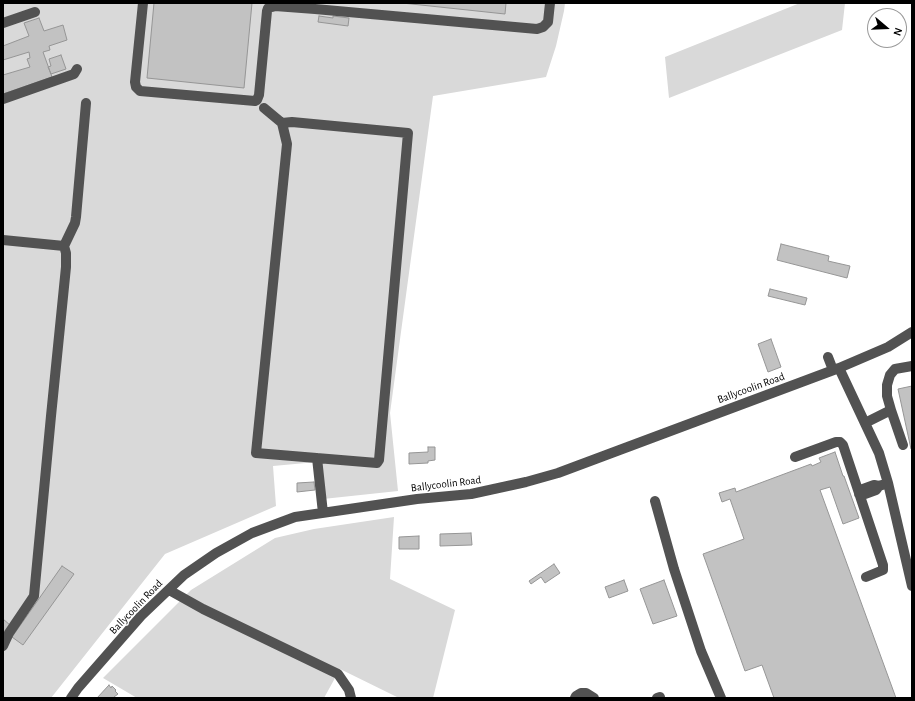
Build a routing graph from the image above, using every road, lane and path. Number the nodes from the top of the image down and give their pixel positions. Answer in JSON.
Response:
{"nodes":[{"id":1,"x":143,"y":3,"type":"edge"},
{"id":2,"x":550,"y":3,"type":"edge"},
{"id":3,"x":35,"y":12,"type":"dead end"},
{"id":4,"x":3,"y":23,"type":"edge"},
{"id":5,"x":77,"y":69,"type":"dead end"},
{"id":6,"x":3,"y":99,"type":"edge"},
{"id":7,"x":86,"y":103,"type":"dead end"},
{"id":8,"x":264,"y":108,"type":"dead end"},
{"id":9,"x":282,"y":123,"type":"junction"},
{"id":10,"x":3,"y":240,"type":"edge"},
{"id":11,"x":64,"y":246,"type":"junction"},
{"id":12,"x":912,"y":332,"type":"edge"},
{"id":13,"x":828,"y":357,"type":"dead end"},
{"id":14,"x":912,"y":366,"type":"edge"},
{"id":15,"x":836,"y":369,"type":"junction"},
{"id":16,"x":891,"y":410,"type":"junction"},
{"id":17,"x":865,"y":423,"type":"junction"},
{"id":18,"x":903,"y":446,"type":"dead end"},
{"id":19,"x":795,"y":457,"type":"dead end"},
{"id":20,"x":317,"y":458,"type":"junction"},
{"id":21,"x":883,"y":484,"type":"junction"},
{"id":22,"x":859,"y":494,"type":"junction"},
{"id":23,"x":655,"y":501,"type":"dead end"},
{"id":24,"x":323,"y":512,"type":"junction"},
{"id":25,"x":866,"y":577,"type":"dead end"},
{"id":26,"x":912,"y":586,"type":"edge"},
{"id":27,"x":169,"y":590,"type":"junction"},
{"id":28,"x":3,"y":646,"type":"edge"},
{"id":29,"x":71,"y":698,"type":"edge"},
{"id":30,"x":351,"y":698,"type":"edge"},
{"id":31,"x":575,"y":698,"type":"edge"},
{"id":32,"x":594,"y":698,"type":"edge"},
{"id":33,"x":721,"y":698,"type":"edge"}],
"edges":[{"from":1,"to":2,"type":"street"},
{"from":3,"to":4,"type":"street"},
{"from":5,"to":6,"type":"street"},
{"from":7,"to":11,"type":"street"},
{"from":8,"to":9,"type":"street"},
{"from":9,"to":20,"type":"street"},
{"from":9,"to":20,"type":"street"},
{"from":10,"to":11,"type":"street"},
{"from":11,"to":28,"type":"street"},
{"from":12,"to":15,"type":"street","name":"Ballycoolin Road"},
{"from":13,"to":15,"type":"street"},
{"from":14,"to":16,"type":"street"},
{"from":15,"to":17,"type":"street"},
{"from":15,"to":24,"type":"street","name":"Ballycoolin Road"},
{"from":16,"to":17,"type":"street"},
{"from":16,"to":18,"type":"street"},
{"from":17,"to":21,"type":"street"},
{"from":19,"to":22,"type":"street"},
{"from":20,"to":24,"type":"street"},
{"from":21,"to":22,"type":"street"},
{"from":21,"to":26,"type":"street"},
{"from":22,"to":25,"type":"street"},
{"from":23,"to":33,"type":"street"},
{"from":24,"to":27,"type":"street","name":"Ballycoolin Road"},
{"from":27,"to":29,"type":"street","name":"Ballycoolin Road"},
{"from":27,"to":30,"type":"street"},
{"from":31,"to":32,"type":"street"}]}
